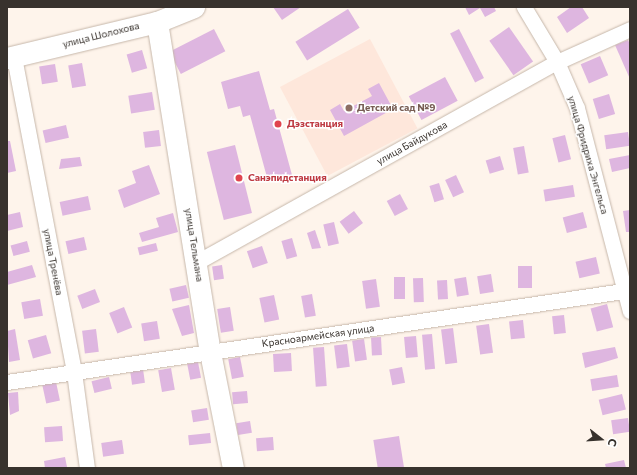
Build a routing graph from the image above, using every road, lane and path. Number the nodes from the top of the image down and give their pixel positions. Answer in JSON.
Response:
{"nodes":[{"id":1,"x":194,"y":7,"type":"edge"},
{"id":2,"x":524,"y":7,"type":"edge"},
{"id":3,"x":157,"y":22,"type":"junction"},
{"id":4,"x":630,"y":29,"type":"edge"},
{"id":5,"x":10,"y":58,"type":"edge"},
{"id":6,"x":557,"y":62,"type":"junction"},
{"id":7,"x":197,"y":262,"type":"junction"},
{"id":8,"x":628,"y":290,"type":"edge"},
{"id":9,"x":630,"y":311,"type":"edge"},
{"id":10,"x":210,"y":352,"type":"junction"},
{"id":11,"x":74,"y":372,"type":"junction"},
{"id":12,"x":7,"y":382,"type":"edge"},
{"id":13,"x":87,"y":468,"type":"edge"},
{"id":14,"x":233,"y":468,"type":"edge"}],
"edges":[{"from":1,"to":3,"type":"street","name":"улица Шолохова"},
{"from":2,"to":6,"type":"street","name":"улица Фридриха Энгельса"},
{"from":3,"to":5,"type":"street","name":"улица Шолохова"},
{"from":3,"to":7,"type":"street","name":"улица Тельмана"},
{"from":4,"to":6,"type":"street","name":"улица Байдукова"},
{"from":5,"to":11,"type":"street","name":"улица Тренёва"},
{"from":6,"to":7,"type":"street","name":"улица Байдукова"},
{"from":6,"to":8,"type":"street","name":"улица Фридриха Энгельса"},
{"from":7,"to":10,"type":"street","name":"улица Тельмана"},
{"from":8,"to":9,"type":"street","name":"улица Фридриха Энгельса"},
{"from":8,"to":10,"type":"street","name":"Красноармейская улица"},
{"from":10,"to":11,"type":"street","name":"Красноармейская улица"},
{"from":10,"to":14,"type":"street","name":"улица Тельмана"},
{"from":11,"to":12,"type":"street","name":"Красноармейская улица"},
{"from":11,"to":13,"type":"street","name":"улица Тренёва"}]}
